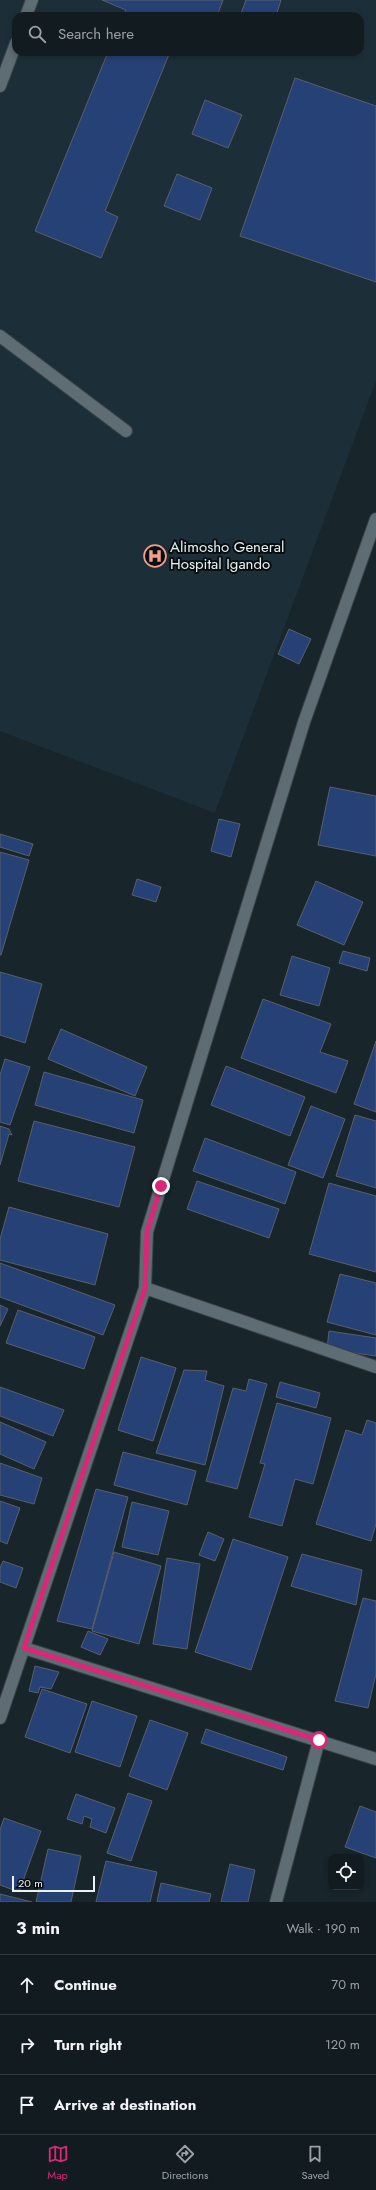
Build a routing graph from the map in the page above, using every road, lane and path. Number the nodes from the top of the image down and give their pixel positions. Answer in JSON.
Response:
{"nodes":[{"id":1,"x":32,"y":0,"type":"edge"},
{"id":2,"x":28,"y":12,"type":"edge"},
{"id":3,"x":12,"y":54,"type":"edge"},
{"id":4,"x":0,"y":86,"type":"edge"},
{"id":5,"x":0,"y":336,"type":"edge"},
{"id":6,"x":126,"y":431,"type":"dead end"},
{"id":7,"x":376,"y":519,"type":"edge"},
{"id":8,"x":145,"y":1288,"type":"junction"},
{"id":9,"x":376,"y":1367,"type":"edge"},
{"id":10,"x":24,"y":1648,"type":"junction"},
{"id":11,"x":0,"y":1718,"type":"edge"},
{"id":12,"x":319,"y":1740,"type":"junction"},
{"id":13,"x":376,"y":1759,"type":"edge"},
{"id":14,"x":276,"y":1902,"type":"edge"}],
"edges":[{"from":1,"to":2,"type":"street"},
{"from":3,"to":4,"type":"street"},
{"from":5,"to":6,"type":"street"},
{"from":7,"to":8,"type":"street"},
{"from":8,"to":9,"type":"street"},
{"from":8,"to":10,"type":"street"},
{"from":10,"to":11,"type":"street"},
{"from":10,"to":12,"type":"street"},
{"from":12,"to":13,"type":"street"},
{"from":12,"to":14,"type":"street"}]}
